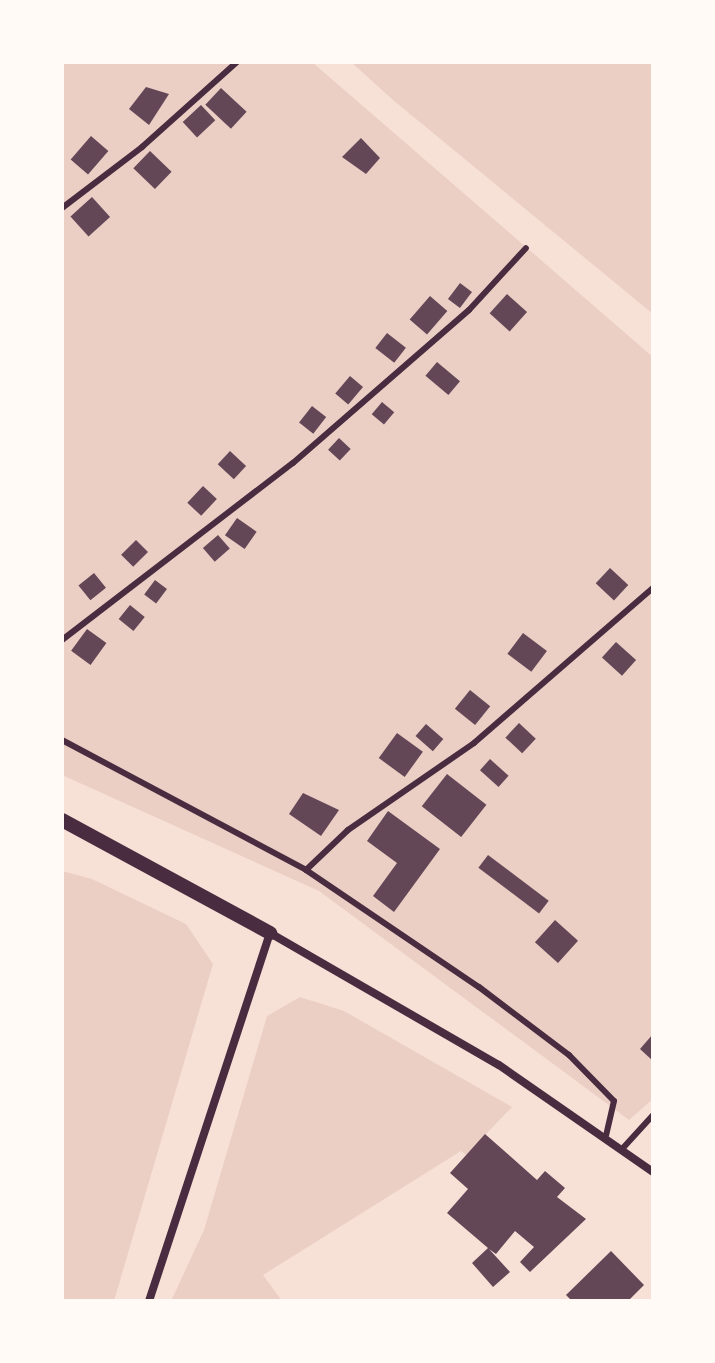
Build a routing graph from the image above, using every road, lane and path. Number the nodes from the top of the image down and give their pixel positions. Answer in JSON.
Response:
{"nodes":[{"id":1,"x":237,"y":62,"type":"edge"},
{"id":2,"x":62,"y":208,"type":"edge"},
{"id":3,"x":526,"y":248,"type":"dead end"},
{"id":4,"x":653,"y":588,"type":"edge"},
{"id":5,"x":62,"y":640,"type":"edge"},
{"id":6,"x":62,"y":740,"type":"edge"},
{"id":7,"x":62,"y":820,"type":"edge"},
{"id":8,"x":306,"y":870,"type":"junction"},
{"id":9,"x":270,"y":933,"type":"junction"},
{"id":10,"x":653,"y":1115,"type":"edge"},
{"id":11,"x":606,"y":1135,"type":"junction"},
{"id":12,"x":623,"y":1148,"type":"junction"},
{"id":13,"x":653,"y":1172,"type":"edge"},
{"id":14,"x":149,"y":1301,"type":"edge"}],
"edges":[{"from":1,"to":2,"type":"lane"},
{"from":3,"to":5,"type":"lane"},
{"from":4,"to":8,"type":"lane"},
{"from":6,"to":8,"type":"lane"},
{"from":7,"to":9,"type":"street"},
{"from":8,"to":11,"type":"lane"},
{"from":9,"to":11,"type":"street"},
{"from":9,"to":14,"type":"street"},
{"from":10,"to":12,"type":"lane"},
{"from":11,"to":12,"type":"street"},
{"from":12,"to":13,"type":"street"}]}
